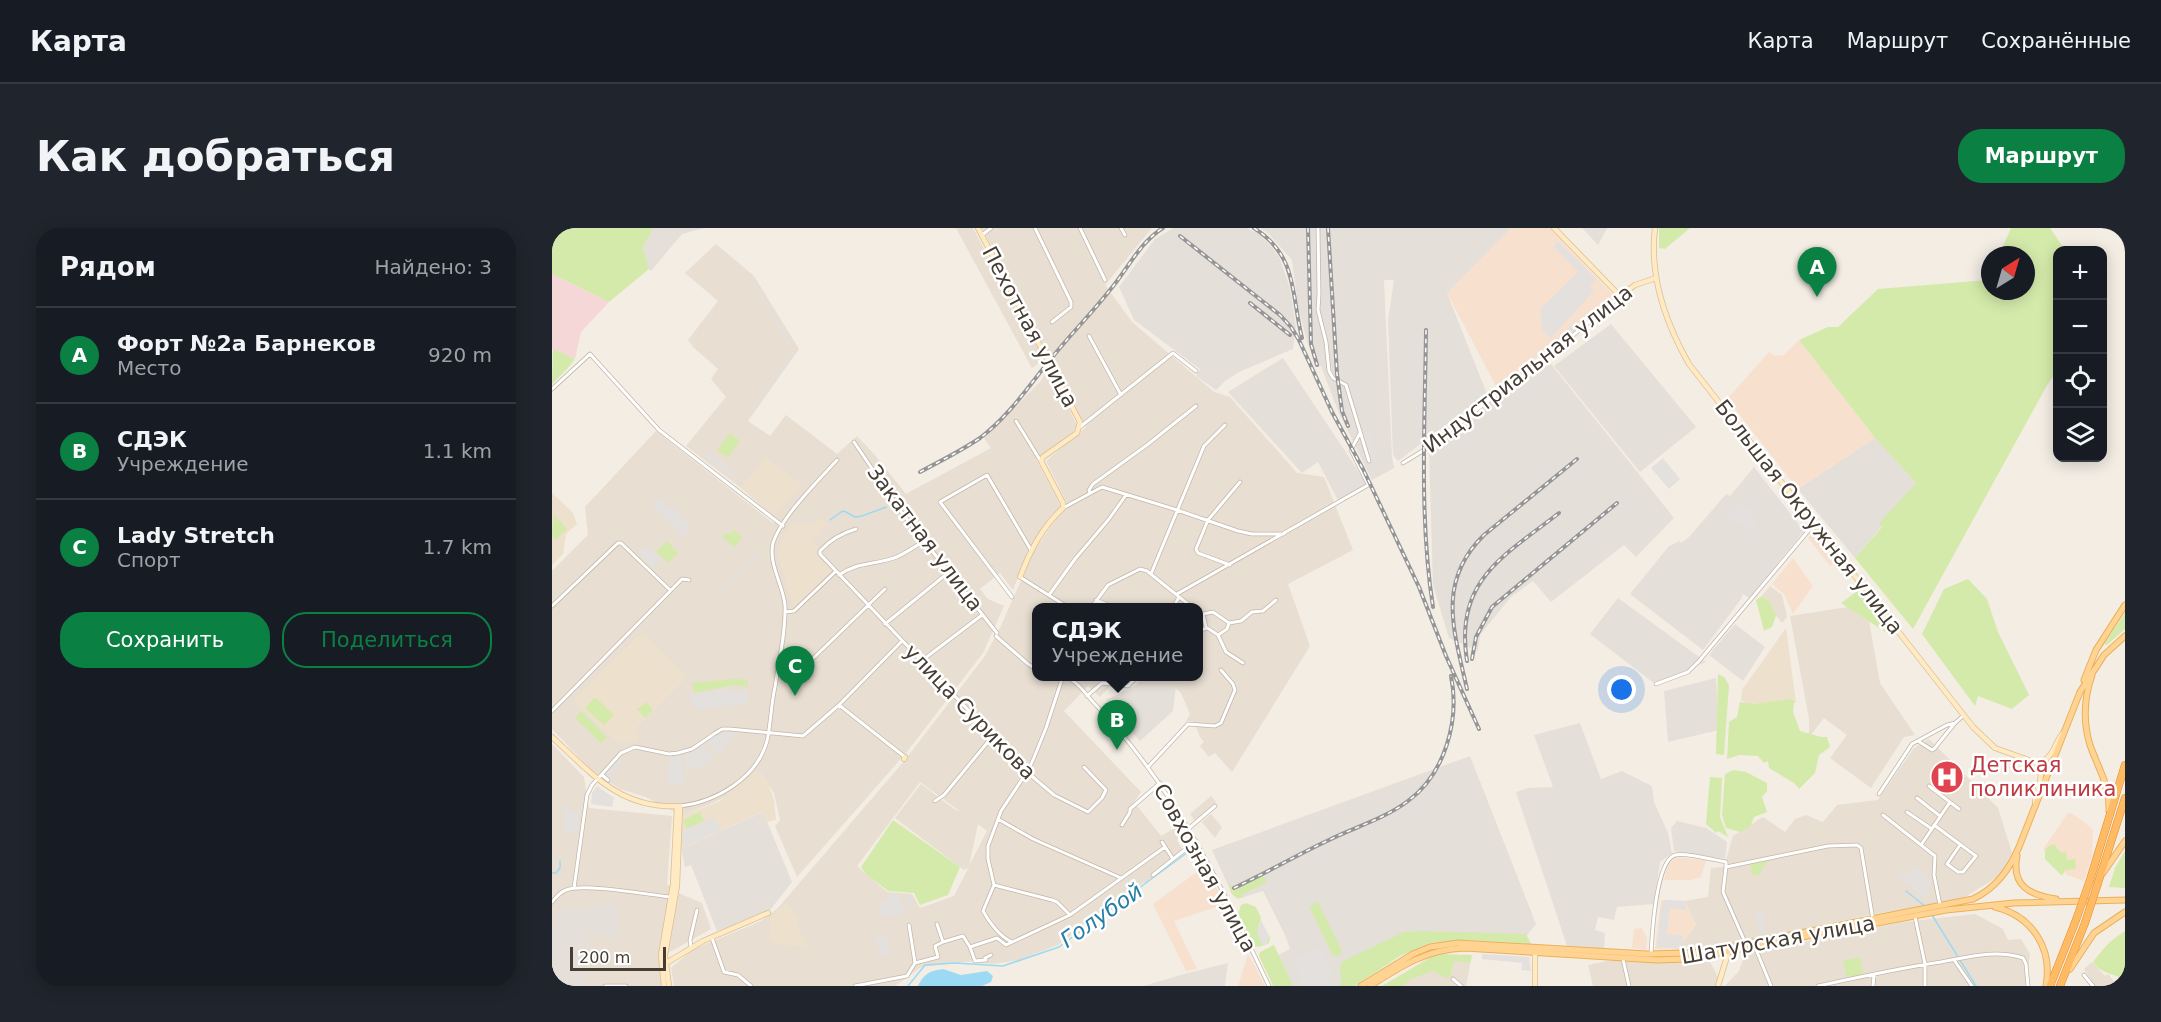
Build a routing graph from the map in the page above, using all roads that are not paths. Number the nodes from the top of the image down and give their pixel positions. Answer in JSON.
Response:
{"nodes":[{"id":1,"x":978,"y":228,"type":"edge"},
{"id":2,"x":991,"y":228,"type":"edge"},
{"id":3,"x":1035,"y":228,"type":"edge"},
{"id":4,"x":1080,"y":228,"type":"edge"},
{"id":5,"x":1121,"y":228,"type":"edge"},
{"id":6,"x":1318,"y":228,"type":"edge"},
{"id":7,"x":1554,"y":228,"type":"edge"},
{"id":8,"x":1655,"y":228,"type":"edge"},
{"id":9,"x":1125,"y":235,"type":"dead end"},
{"id":10,"x":982,"y":236,"type":"junction"},
{"id":11,"x":1654,"y":260,"type":"junction"},
{"id":12,"x":1656,"y":278,"type":"junction"},
{"id":13,"x":1105,"y":280,"type":"dead end"},
{"id":14,"x":1647,"y":280,"type":"junction"},
{"id":15,"x":1620,"y":297,"type":"junction"},
{"id":16,"x":1052,"y":322,"type":"dead end"},
{"id":17,"x":1089,"y":336,"type":"dead end"},
{"id":18,"x":1196,"y":371,"type":"dead end"},
{"id":19,"x":552,"y":388,"type":"edge"},
{"id":20,"x":1121,"y":394,"type":"junction"},
{"id":21,"x":1196,"y":406,"type":"dead end"},
{"id":22,"x":1016,"y":421,"type":"dead end"},
{"id":23,"x":1225,"y":425,"type":"dead end"},
{"id":24,"x":1080,"y":427,"type":"junction"},
{"id":25,"x":1360,"y":432,"type":"junction"},
{"id":26,"x":854,"y":442,"type":"dead end"},
{"id":27,"x":837,"y":460,"type":"dead end"},
{"id":28,"x":1041,"y":461,"type":"junction"},
{"id":29,"x":1369,"y":461,"type":"dead end"},
{"id":30,"x":1403,"y":463,"type":"dead end"},
{"id":31,"x":1240,"y":482,"type":"dead end"},
{"id":32,"x":1090,"y":493,"type":"junction"},
{"id":33,"x":1127,"y":494,"type":"junction"},
{"id":34,"x":1063,"y":508,"type":"junction"},
{"id":35,"x":1177,"y":510,"type":"junction"},
{"id":36,"x":1208,"y":520,"type":"junction"},
{"id":37,"x":1814,"y":524,"type":"junction"},
{"id":38,"x":783,"y":526,"type":"junction"},
{"id":39,"x":856,"y":529,"type":"dead end"},
{"id":40,"x":1284,"y":534,"type":"junction"},
{"id":41,"x":924,"y":541,"type":"junction"},
{"id":42,"x":1031,"y":550,"type":"junction"},
{"id":43,"x":1230,"y":565,"type":"junction"},
{"id":44,"x":949,"y":572,"type":"junction"},
{"id":45,"x":837,"y":573,"type":"junction"},
{"id":46,"x":1151,"y":574,"type":"junction"},
{"id":47,"x":1020,"y":577,"type":"joint"},
{"id":48,"x":688,"y":580,"type":"dead end"},
{"id":49,"x":885,"y":589,"type":"dead end"},
{"id":50,"x":671,"y":591,"type":"junction"},
{"id":51,"x":1049,"y":595,"type":"junction"},
{"id":52,"x":1178,"y":595,"type":"junction"},
{"id":53,"x":1012,"y":597,"type":"dead end"},
{"id":54,"x":1096,"y":600,"type":"junction"},
{"id":55,"x":1276,"y":600,"type":"dead end"},
{"id":56,"x":1061,"y":603,"type":"edge"},
{"id":57,"x":1094,"y":603,"type":"edge"},
{"id":58,"x":1103,"y":603,"type":"edge"},
{"id":59,"x":1175,"y":603,"type":"edge"},
{"id":60,"x":1188,"y":603,"type":"edge"},
{"id":61,"x":2125,"y":605,"type":"edge"},
{"id":62,"x":552,"y":606,"type":"edge"},
{"id":63,"x":868,"y":606,"type":"junction"},
{"id":64,"x":785,"y":612,"type":"junction"},
{"id":65,"x":1203,"y":614,"type":"joint"},
{"id":66,"x":982,"y":615,"type":"junction"},
{"id":67,"x":1229,"y":623,"type":"junction"},
{"id":68,"x":885,"y":624,"type":"junction"},
{"id":69,"x":1207,"y":628,"type":"junction"},
{"id":70,"x":1203,"y":629,"type":"edge"},
{"id":71,"x":1218,"y":635,"type":"junction"},
{"id":72,"x":2125,"y":636,"type":"edge"},
{"id":73,"x":902,"y":642,"type":"junction"},
{"id":74,"x":921,"y":662,"type":"junction"},
{"id":75,"x":1243,"y":663,"type":"dead end"},
{"id":76,"x":1032,"y":666,"type":"edge"},
{"id":77,"x":1221,"y":670,"type":"dead end"},
{"id":78,"x":2093,"y":671,"type":"junction"},
{"id":79,"x":778,"y":672,"type":"junction"},
{"id":80,"x":1060,"y":681,"type":"edge"},
{"id":81,"x":1074,"y":681,"type":"edge"},
{"id":82,"x":1133,"y":681,"type":"edge"},
{"id":83,"x":1656,"y":684,"type":"dead end"},
{"id":84,"x":2080,"y":692,"type":"junction"},
{"id":85,"x":1087,"y":696,"type":"junction"},
{"id":86,"x":839,"y":705,"type":"junction"},
{"id":87,"x":552,"y":711,"type":"edge"},
{"id":88,"x":1964,"y":715,"type":"junction"},
{"id":89,"x":1955,"y":723,"type":"junction"},
{"id":90,"x":2065,"y":731,"type":"junction"},
{"id":91,"x":768,"y":732,"type":"junction"},
{"id":92,"x":552,"y":736,"type":"edge"},
{"id":93,"x":992,"y":737,"type":"junction"},
{"id":94,"x":1918,"y":741,"type":"junction"},
{"id":95,"x":905,"y":758,"type":"dead end"},
{"id":96,"x":2034,"y":762,"type":"junction"},
{"id":97,"x":2125,"y":765,"type":"edge"},
{"id":98,"x":1084,"y":767,"type":"dead end"},
{"id":99,"x":1148,"y":767,"type":"junction"},
{"id":100,"x":1027,"y":772,"type":"junction"},
{"id":101,"x":602,"y":775,"type":"junction"},
{"id":102,"x":597,"y":779,"type":"junction"},
{"id":103,"x":608,"y":780,"type":"dead end"},
{"id":104,"x":1160,"y":783,"type":"junction"},
{"id":105,"x":1929,"y":786,"type":"dead end"},
{"id":106,"x":1879,"y":795,"type":"dead end"},
{"id":107,"x":1917,"y":798,"type":"dead end"},
{"id":108,"x":2125,"y":798,"type":"edge"},
{"id":109,"x":936,"y":801,"type":"dead end"},
{"id":110,"x":1950,"y":802,"type":"junction"},
{"id":111,"x":2035,"y":805,"type":"junction"},
{"id":112,"x":1215,"y":806,"type":"dead end"},
{"id":113,"x":679,"y":807,"type":"junction"},
{"id":114,"x":1959,"y":809,"type":"dead end"},
{"id":115,"x":1907,"y":812,"type":"dead end"},
{"id":116,"x":1882,"y":815,"type":"dead end"},
{"id":117,"x":1940,"y":816,"type":"junction"},
{"id":118,"x":998,"y":819,"type":"junction"},
{"id":119,"x":1122,"y":825,"type":"dead end"},
{"id":120,"x":1934,"y":825,"type":"junction"},
{"id":121,"x":1188,"y":828,"type":"junction"},
{"id":122,"x":1932,"y":829,"type":"junction"},
{"id":123,"x":2104,"y":837,"type":"junction"},
{"id":124,"x":2125,"y":841,"type":"edge"},
{"id":125,"x":1162,"y":842,"type":"dead end"},
{"id":126,"x":1196,"y":842,"type":"junction"},
{"id":127,"x":1921,"y":845,"type":"junction"},
{"id":128,"x":1960,"y":845,"type":"junction"},
{"id":129,"x":1165,"y":847,"type":"junction"},
{"id":130,"x":2019,"y":848,"type":"junction"},
{"id":131,"x":1173,"y":859,"type":"junction"},
{"id":132,"x":1726,"y":867,"type":"junction"},
{"id":133,"x":1153,"y":875,"type":"dead end"},
{"id":134,"x":1121,"y":878,"type":"junction"},
{"id":135,"x":2099,"y":880,"type":"junction"},
{"id":136,"x":994,"y":885,"type":"junction"},
{"id":137,"x":574,"y":888,"type":"junction"},
{"id":138,"x":671,"y":897,"type":"junction"},
{"id":139,"x":2125,"y":900,"type":"edge"},
{"id":140,"x":2069,"y":901,"type":"junction"},
{"id":141,"x":552,"y":902,"type":"edge"},
{"id":142,"x":1942,"y":905,"type":"junction"},
{"id":143,"x":1984,"y":906,"type":"junction"},
{"id":144,"x":697,"y":910,"type":"dead end"},
{"id":145,"x":1929,"y":910,"type":"junction"},
{"id":146,"x":2125,"y":912,"type":"edge"},
{"id":147,"x":768,"y":913,"type":"dead end"},
{"id":148,"x":1070,"y":915,"type":"junction"},
{"id":149,"x":1915,"y":915,"type":"junction"},
{"id":150,"x":1873,"y":921,"type":"junction"},
{"id":151,"x":937,"y":924,"type":"dead end"},
{"id":152,"x":909,"y":925,"type":"dead end"},
{"id":153,"x":712,"y":938,"type":"junction"},
{"id":154,"x":943,"y":942,"type":"junction"},
{"id":155,"x":1012,"y":942,"type":"junction"},
{"id":156,"x":1746,"y":944,"type":"junction"},
{"id":157,"x":970,"y":947,"type":"junction"},
{"id":158,"x":1755,"y":947,"type":"junction"},
{"id":159,"x":691,"y":948,"type":"junction"},
{"id":160,"x":1535,"y":950,"type":"junction"},
{"id":161,"x":1729,"y":950,"type":"junction"},
{"id":162,"x":1651,"y":954,"type":"junction"},
{"id":163,"x":991,"y":955,"type":"dead end"},
{"id":164,"x":1623,"y":958,"type":"junction"},
{"id":165,"x":1647,"y":959,"type":"junction"},
{"id":166,"x":1657,"y":960,"type":"junction"},
{"id":167,"x":1955,"y":960,"type":"junction"},
{"id":168,"x":915,"y":963,"type":"junction"},
{"id":169,"x":1925,"y":964,"type":"junction"},
{"id":170,"x":662,"y":965,"type":"junction"},
{"id":171,"x":1874,"y":975,"type":"junction"},
{"id":172,"x":2084,"y":975,"type":"dead end"},
{"id":173,"x":1453,"y":979,"type":"dead end"},
{"id":174,"x":2028,"y":984,"type":"edge"},
{"id":175,"x":2061,"y":985,"type":"edge"},
{"id":176,"x":605,"y":986,"type":"edge"},
{"id":177,"x":626,"y":986,"type":"edge"},
{"id":178,"x":664,"y":986,"type":"edge"},
{"id":179,"x":669,"y":986,"type":"edge"},
{"id":180,"x":751,"y":986,"type":"edge"},
{"id":181,"x":855,"y":986,"type":"edge"},
{"id":182,"x":1269,"y":986,"type":"edge"},
{"id":183,"x":1361,"y":986,"type":"edge"},
{"id":184,"x":1370,"y":986,"type":"edge"},
{"id":185,"x":1461,"y":986,"type":"edge"},
{"id":186,"x":1534,"y":986,"type":"edge"},
{"id":187,"x":1629,"y":986,"type":"edge"},
{"id":188,"x":1718,"y":986,"type":"edge"},
{"id":189,"x":1771,"y":986,"type":"edge"},
{"id":190,"x":1818,"y":986,"type":"edge"},
{"id":191,"x":1873,"y":986,"type":"edge"},
{"id":192,"x":1925,"y":986,"type":"edge"},
{"id":193,"x":1972,"y":986,"type":"edge"},
{"id":194,"x":2046,"y":986,"type":"edge"},
{"id":195,"x":2050,"y":986,"type":"edge"},
{"id":196,"x":2093,"y":986,"type":"edge"}],
"edges":[{"from":1,"to":10,"type":"main road","name":"Пехотная улица"},
{"from":2,"to":10,"type":"street"},
{"from":3,"to":16,"type":"street"},
{"from":4,"to":13,"type":"street"},
{"from":5,"to":9,"type":"street"},
{"from":6,"to":25,"type":"street"},
{"from":7,"to":15,"type":"main road"},
{"from":8,"to":11,"type":"main road","name":"Большая Окружная улица"},
{"from":10,"to":24,"type":"main road","name":"Пехотная улица"},
{"from":11,"to":12,"type":"main road","name":"Большая Окружная улица"},
{"from":11,"to":14,"type":"main road"},
{"from":12,"to":14,"type":"main road","name":"Индустриальная улица"},
{"from":12,"to":37,"type":"main road","name":"Большая Окружная улица"},
{"from":14,"to":15,"type":"main road","name":"Индустриальная улица"},
{"from":15,"to":30,"type":"street","name":"Индустриальная улица"},
{"from":17,"to":20,"type":"street"},
{"from":18,"to":20,"type":"street"},
{"from":19,"to":38,"type":"street"},
{"from":20,"to":24,"type":"street"},
{"from":21,"to":32,"type":"street"},
{"from":22,"to":28,"type":"street"},
{"from":23,"to":35,"type":"street"},
{"from":24,"to":28,"type":"main road"},
{"from":25,"to":29,"type":"street"},
{"from":25,"to":40,"type":"street"},
{"from":26,"to":41,"type":"street","name":"Закатная улица"},
{"from":27,"to":38,"type":"street"},
{"from":28,"to":34,"type":"main road"},
{"from":31,"to":36,"type":"street"},
{"from":32,"to":33,"type":"street"},
{"from":32,"to":34,"type":"street"},
{"from":33,"to":35,"type":"street"},
{"from":33,"to":51,"type":"street"},
{"from":34,"to":42,"type":"main road"},
{"from":35,"to":36,"type":"street"},
{"from":35,"to":46,"type":"street"},
{"from":36,"to":40,"type":"street"},
{"from":36,"to":43,"type":"street"},
{"from":37,"to":83,"type":"street"},
{"from":37,"to":88,"type":"main road","name":"Большая Окружная улица"},
{"from":38,"to":64,"type":"street"},
{"from":39,"to":45,"type":"street","name":"улица Сурикова"},
{"from":40,"to":43,"type":"street"},
{"from":41,"to":44,"type":"street","name":"Закатная улица"},
{"from":41,"to":45,"type":"street"},
{"from":42,"to":47,"type":"main road"},
{"from":42,"to":53,"type":"street"},
{"from":43,"to":52,"type":"street"},
{"from":44,"to":66,"type":"street","name":"Закатная улица"},
{"from":44,"to":68,"type":"street"},
{"from":45,"to":63,"type":"street","name":"улица Сурикова"},
{"from":45,"to":64,"type":"street"},
{"from":46,"to":52,"type":"street"},
{"from":46,"to":54,"type":"street"},
{"from":47,"to":51,"type":"street"},
{"from":48,"to":50,"type":"street"},
{"from":49,"to":63,"type":"street"},
{"from":50,"to":62,"type":"street"},
{"from":50,"to":87,"type":"street"},
{"from":51,"to":56,"type":"street"},
{"from":52,"to":59,"type":"street"},
{"from":52,"to":60,"type":"street"},
{"from":54,"to":57,"type":"street"},
{"from":54,"to":58,"type":"street"},
{"from":55,"to":67,"type":"street"},
{"from":61,"to":84,"type":"main road"},
{"from":63,"to":68,"type":"street","name":"улица Сурикова"},
{"from":63,"to":79,"type":"street"},
{"from":64,"to":79,"type":"street"},
{"from":65,"to":67,"type":"street"},
{"from":65,"to":69,"type":"street"},
{"from":66,"to":74,"type":"street"},
{"from":66,"to":76,"type":"street","name":"Закатная улица"},
{"from":67,"to":71,"type":"street"},
{"from":68,"to":73,"type":"street","name":"улица Сурикова"},
{"from":69,"to":70,"type":"street"},
{"from":69,"to":71,"type":"street"},
{"from":71,"to":75,"type":"street"},
{"from":72,"to":78,"type":"main road"},
{"from":73,"to":74,"type":"street","name":"улица Сурикова"},
{"from":73,"to":86,"type":"street"},
{"from":74,"to":93,"type":"street","name":"улица Сурикова"},
{"from":77,"to":99,"type":"street"},
{"from":78,"to":84,"type":"main road"},
{"from":78,"to":123,"type":"main road"},
{"from":79,"to":91,"type":"street"},
{"from":80,"to":100,"type":"street"},
{"from":81,"to":85,"type":"street","name":"Совхозная улица"},
{"from":82,"to":85,"type":"street"},
{"from":84,"to":90,"type":"main road"},
{"from":85,"to":99,"type":"street","name":"Совхозная улица"},
{"from":86,"to":91,"type":"street"},
{"from":86,"to":95,"type":"street"},
{"from":88,"to":89,"type":"street"},
{"from":88,"to":96,"type":"main road","name":"Большая Окружная улица"},
{"from":89,"to":94,"type":"street"},
{"from":89,"to":94,"type":"street"},
{"from":90,"to":96,"type":"main road"},
{"from":90,"to":111,"type":"main road"},
{"from":91,"to":101,"type":"street"},
{"from":91,"to":113,"type":"street"},
{"from":92,"to":102,"type":"main road"},
{"from":93,"to":100,"type":"street","name":"улица Сурикова"},
{"from":93,"to":109,"type":"street"},
{"from":94,"to":106,"type":"street"},
{"from":96,"to":111,"type":"main road"},
{"from":97,"to":123,"type":"highway"},
{"from":98,"to":100,"type":"street","name":"улица Сурикова"},
{"from":99,"to":104,"type":"street","name":"Совхозная улица"},
{"from":100,"to":118,"type":"street"},
{"from":101,"to":102,"type":"street"},
{"from":101,"to":103,"type":"street"},
{"from":102,"to":113,"type":"main road"},
{"from":102,"to":137,"type":"street"},
{"from":104,"to":119,"type":"street"},
{"from":104,"to":121,"type":"street","name":"Совхозная улица"},
{"from":105,"to":110,"type":"street"},
{"from":107,"to":117,"type":"street"},
{"from":108,"to":135,"type":"highway"},
{"from":110,"to":114,"type":"street"},
{"from":110,"to":117,"type":"street"},
{"from":111,"to":130,"type":"main road"},
{"from":112,"to":121,"type":"street"},
{"from":113,"to":138,"type":"main road"},
{"from":113,"to":170,"type":"main road"},
{"from":115,"to":122,"type":"street"},
{"from":116,"to":127,"type":"street"},
{"from":117,"to":120,"type":"street"},
{"from":118,"to":134,"type":"street"},
{"from":118,"to":136,"type":"street"},
{"from":120,"to":122,"type":"street"},
{"from":120,"to":128,"type":"street"},
{"from":121,"to":126,"type":"street","name":"Совхозная улица"},
{"from":122,"to":127,"type":"street"},
{"from":123,"to":195,"type":"highway","bridge":true},
{"from":124,"to":135,"type":"main road"},
{"from":125,"to":129,"type":"street"},
{"from":126,"to":131,"type":"street"},
{"from":126,"to":182,"type":"street","name":"Совхозная улица"},
{"from":127,"to":142,"type":"street"},
{"from":128,"to":128,"type":"street"},
{"from":129,"to":131,"type":"street"},
{"from":129,"to":134,"type":"street"},
{"from":130,"to":140,"type":"main road"},
{"from":130,"to":142,"type":"main road","name":"Шатурская улица"},
{"from":131,"to":133,"type":"street"},
{"from":132,"to":150,"type":"street"},
{"from":132,"to":156,"type":"street"},
{"from":132,"to":162,"type":"street"},
{"from":134,"to":148,"type":"street"},
{"from":135,"to":175,"type":"highway","bridge":true},
{"from":136,"to":148,"type":"street"},
{"from":136,"to":155,"type":"street"},
{"from":137,"to":138,"type":"street"},
{"from":137,"to":141,"type":"street"},
{"from":138,"to":170,"type":"main road"},
{"from":139,"to":140,"type":"main road"},
{"from":140,"to":143,"type":"main road","name":"Шатурская улица"},
{"from":142,"to":145,"type":"main road","name":"Шатурская улица"},
{"from":143,"to":145,"type":"main road","name":"Шатурская улица"},
{"from":143,"to":194,"type":"main road"},
{"from":144,"to":159,"type":"street"},
{"from":145,"to":149,"type":"main road","name":"Шатурская улица"},
{"from":145,"to":150,"type":"main road","name":"Шатурская улица"},
{"from":146,"to":175,"type":"main road"},
{"from":147,"to":153,"type":"main road"},
{"from":148,"to":155,"type":"street"},
{"from":149,"to":150,"type":"main road","name":"Шатурская улица"},
{"from":149,"to":169,"type":"street"},
{"from":150,"to":156,"type":"main road","name":"Шатурская улица"},
{"from":150,"to":158,"type":"main road","name":"Шатурская улица"},
{"from":151,"to":154,"type":"street"},
{"from":152,"to":168,"type":"street"},
{"from":153,"to":159,"type":"main road"},
{"from":153,"to":180,"type":"street"},
{"from":154,"to":157,"type":"street"},
{"from":154,"to":168,"type":"street"},
{"from":155,"to":157,"type":"street"},
{"from":156,"to":161,"type":"main road","name":"Шатурская улица"},
{"from":157,"to":163,"type":"street"},
{"from":158,"to":161,"type":"main road","name":"Шатурская улица"},
{"from":158,"to":189,"type":"street"},
{"from":159,"to":170,"type":"main road"},
{"from":160,"to":162,"type":"main road","name":"Шатурская улица"},
{"from":160,"to":164,"type":"main road","name":"Шатурская улица"},
{"from":160,"to":183,"type":"main road"},
{"from":160,"to":184,"type":"main road"},
{"from":160,"to":186,"type":"main road"},
{"from":161,"to":162,"type":"main road","name":"Шатурская улица"},
{"from":161,"to":166,"type":"main road","name":"Шатурская улица"},
{"from":161,"to":188,"type":"main road"},
{"from":162,"to":165,"type":"main road"},
{"from":162,"to":166,"type":"main road"},
{"from":164,"to":165,"type":"main road","name":"Шатурская улица"},
{"from":164,"to":187,"type":"street"},
{"from":165,"to":166,"type":"main road","name":"Шатурская улица"},
{"from":167,"to":169,"type":"street"},
{"from":167,"to":174,"type":"street"},
{"from":167,"to":193,"type":"street"},
{"from":168,"to":181,"type":"street"},
{"from":169,"to":171,"type":"street"},
{"from":169,"to":192,"type":"street"},
{"from":170,"to":178,"type":"main road"},
{"from":170,"to":179,"type":"main road"},
{"from":171,"to":190,"type":"street"},
{"from":171,"to":191,"type":"street"},
{"from":172,"to":196,"type":"street"},
{"from":173,"to":185,"type":"street"},
{"from":176,"to":177,"type":"street"}]}
